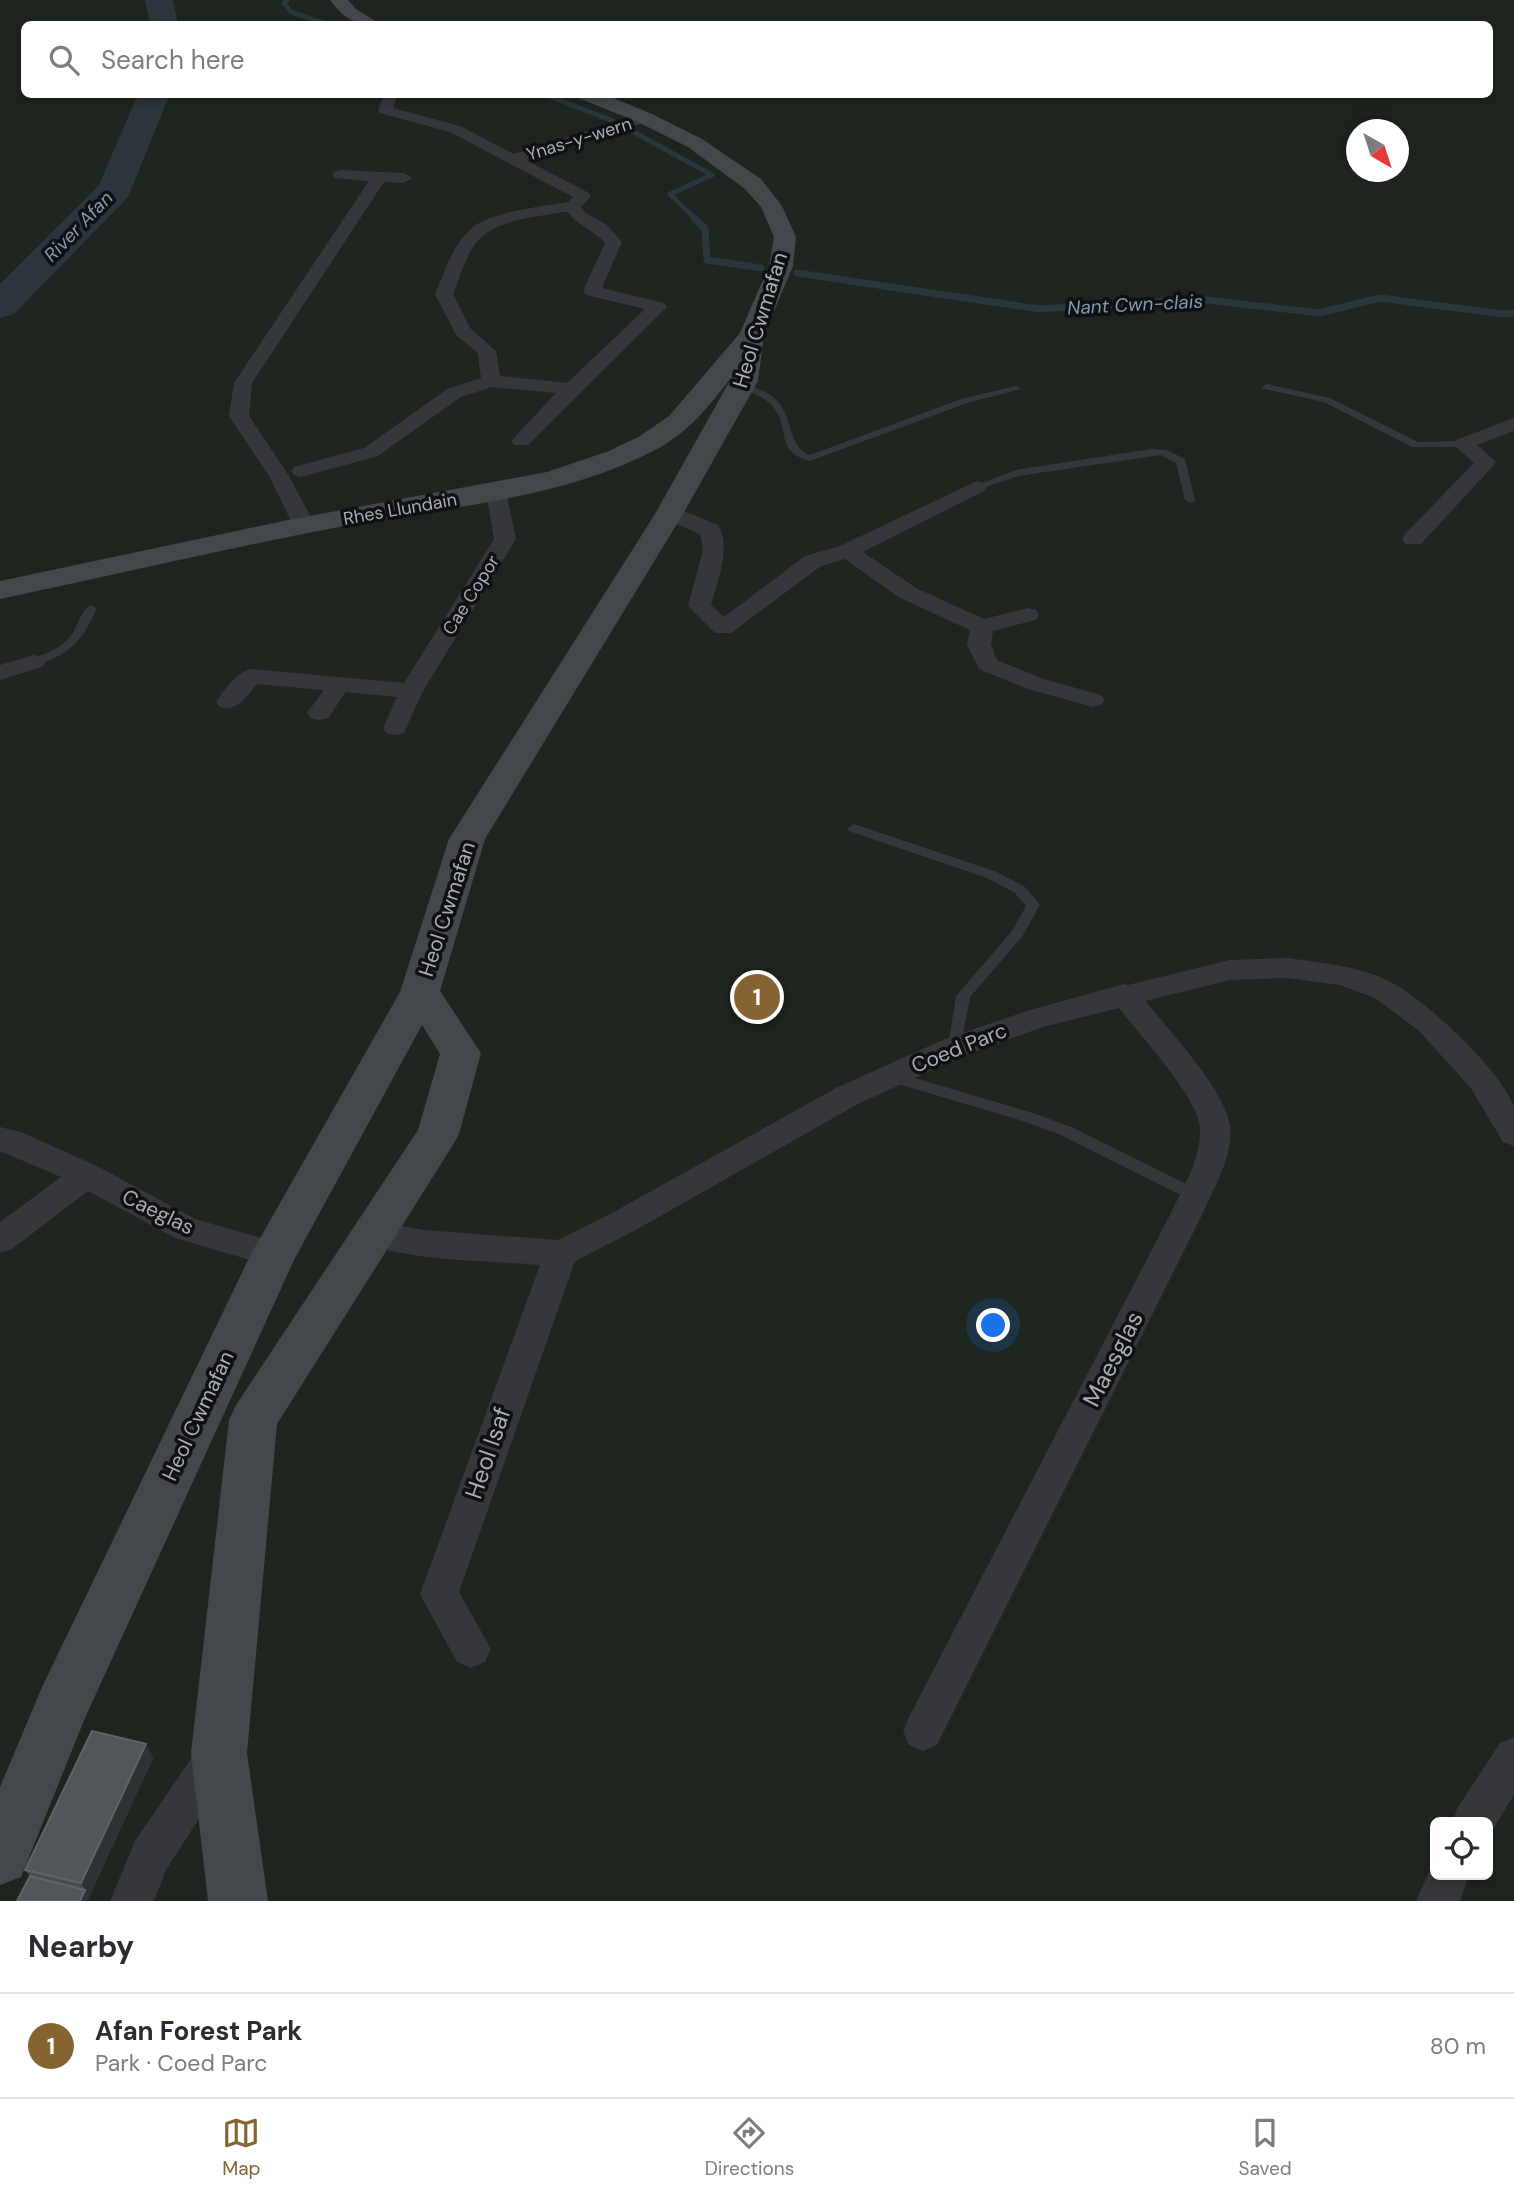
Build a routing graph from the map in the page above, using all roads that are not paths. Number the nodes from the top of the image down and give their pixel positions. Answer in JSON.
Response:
{"nodes":[{"id":1,"x":339,"y":0,"type":"edge"},
{"id":2,"x":365,"y":21,"type":"edge"},
{"id":3,"x":390,"y":98,"type":"edge"},
{"id":4,"x":595,"y":98,"type":"edge"},
{"id":5,"x":645,"y":118,"type":"junction"},
{"id":6,"x":513,"y":159,"type":"junction"},
{"id":7,"x":340,"y":175,"type":"dead end"},
{"id":8,"x":379,"y":177,"type":"junction"},
{"id":9,"x":404,"y":178,"type":"dead end"},
{"id":10,"x":573,"y":206,"type":"junction"},
{"id":11,"x":751,"y":335,"type":"junction"},
{"id":12,"x":491,"y":381,"type":"junction"},
{"id":13,"x":743,"y":386,"type":"junction"},
{"id":14,"x":1267,"y":387,"type":"dead end"},
{"id":15,"x":571,"y":389,"type":"junction"},
{"id":16,"x":1016,"y":389,"type":"dead end"},
{"id":17,"x":1514,"y":424,"type":"edge"},
{"id":18,"x":521,"y":441,"type":"dead end"},
{"id":19,"x":1463,"y":444,"type":"junction"},
{"id":20,"x":301,"y":471,"type":"dead end"},
{"id":21,"x":977,"y":487,"type":"joint"},
{"id":22,"x":496,"y":492,"type":"junction"},
{"id":23,"x":1190,"y":500,"type":"dead end"},
{"id":24,"x":669,"y":514,"type":"junction"},
{"id":25,"x":305,"y":527,"type":"junction"},
{"id":26,"x":1413,"y":539,"type":"dead end"},
{"id":27,"x":848,"y":551,"type":"junction"},
{"id":28,"x":0,"y":590,"type":"edge"},
{"id":29,"x":91,"y":608,"type":"dead end"},
{"id":30,"x":1028,"y":615,"type":"dead end"},
{"id":31,"x":982,"y":627,"type":"junction"},
{"id":32,"x":34,"y":662,"type":"joint"},
{"id":33,"x":0,"y":673,"type":"edge"},
{"id":34,"x":341,"y":683,"type":"junction"},
{"id":35,"x":411,"y":691,"type":"junction"},
{"id":36,"x":1093,"y":700,"type":"dead end"},
{"id":37,"x":228,"y":702,"type":"dead end"},
{"id":38,"x":319,"y":713,"type":"dead end"},
{"id":39,"x":395,"y":728,"type":"dead end"},
{"id":40,"x":854,"y":828,"type":"dead end"},
{"id":41,"x":420,"y":992,"type":"junction"},
{"id":42,"x":1124,"y":994,"type":"junction"},
{"id":43,"x":955,"y":1047,"type":"junction"},
{"id":44,"x":895,"y":1074,"type":"junction"},
{"id":45,"x":1514,"y":1134,"type":"edge"},
{"id":46,"x":0,"y":1139,"type":"edge"},
{"id":47,"x":86,"y":1175,"type":"junction"},
{"id":48,"x":1195,"y":1195,"type":"junction"},
{"id":49,"x":374,"y":1234,"type":"junction"},
{"id":50,"x":0,"y":1240,"type":"edge"},
{"id":51,"x":561,"y":1253,"type":"junction"},
{"id":52,"x":274,"y":1254,"type":"junction"},
{"id":53,"x":471,"y":1649,"type":"dead end"},
{"id":54,"x":923,"y":1731,"type":"dead end"},
{"id":55,"x":219,"y":1753,"type":"junction"},
{"id":56,"x":1514,"y":1757,"type":"edge"},
{"id":57,"x":1476,"y":1817,"type":"edge"},
{"id":58,"x":0,"y":1856,"type":"edge"},
{"id":59,"x":1446,"y":1880,"type":"edge"},
{"id":60,"x":132,"y":1901,"type":"edge"},
{"id":61,"x":238,"y":1901,"type":"edge"},
{"id":62,"x":1438,"y":1901,"type":"edge"}],
"edges":[{"from":1,"to":2,"type":"main road"},
{"from":3,"to":6,"type":"street","name":"Ynas-y-wern"},
{"from":4,"to":5,"type":"main road","name":"Heol Cwmafan"},
{"from":5,"to":6,"type":"street","name":"Ynas-y-wern"},
{"from":5,"to":11,"type":"main road","name":"Heol Cwmafan"},
{"from":6,"to":10,"type":"street","name":"Ynas-y-wern"},
{"from":7,"to":8,"type":"street"},
{"from":8,"to":9,"type":"street"},
{"from":8,"to":25,"type":"street"},
{"from":10,"to":12,"type":"street"},
{"from":10,"to":15,"type":"street","name":"Ynas-y-wern"},
{"from":11,"to":13,"type":"main road","name":"Heol Cwmafan"},
{"from":11,"to":22,"type":"main road","name":"Rhes Llundain"},
{"from":12,"to":15,"type":"street"},
{"from":12,"to":20,"type":"street"},
{"from":13,"to":16,"type":"lane"},
{"from":13,"to":24,"type":"main road","name":"Heol Cwmafan"},
{"from":14,"to":19,"type":"lane"},
{"from":15,"to":18,"type":"street"},
{"from":17,"to":19,"type":"street"},
{"from":19,"to":26,"type":"street"},
{"from":21,"to":23,"type":"lane"},
{"from":21,"to":27,"type":"street"},
{"from":22,"to":25,"type":"main road","name":"Rhes Llundain"},
{"from":22,"to":35,"type":"street","name":"Cae Copor"},
{"from":24,"to":27,"type":"street"},
{"from":24,"to":41,"type":"main road","name":"Heol Cwmafan"},
{"from":25,"to":28,"type":"main road","name":"Rhes Llundain"},
{"from":27,"to":31,"type":"street"},
{"from":29,"to":32,"type":"lane"},
{"from":30,"to":31,"type":"street"},
{"from":31,"to":36,"type":"street"},
{"from":32,"to":33,"type":"street"},
{"from":34,"to":35,"type":"street"},
{"from":34,"to":37,"type":"street"},
{"from":34,"to":38,"type":"street"},
{"from":35,"to":39,"type":"street","name":"Cae Copor"},
{"from":40,"to":43,"type":"lane"},
{"from":41,"to":49,"type":"main road"},
{"from":41,"to":52,"type":"main road","name":"Heol Cwmafan"},
{"from":42,"to":43,"type":"street","name":"Coed Parc"},
{"from":42,"to":45,"type":"street","name":"Coed Parc"},
{"from":42,"to":48,"type":"street","name":"Maesglas"},
{"from":43,"to":44,"type":"street","name":"Coed Parc"},
{"from":44,"to":48,"type":"lane"},
{"from":44,"to":51,"type":"street","name":"Coed Parc"},
{"from":46,"to":47,"type":"street","name":"Caeglas"},
{"from":47,"to":50,"type":"street"},
{"from":47,"to":52,"type":"street","name":"Caeglas"},
{"from":48,"to":54,"type":"street","name":"Maesglas"},
{"from":49,"to":51,"type":"street"},
{"from":49,"to":55,"type":"main road"},
{"from":51,"to":53,"type":"street","name":"Heol Isaf"},
{"from":52,"to":58,"type":"main road","name":"Heol Cwmafan"},
{"from":55,"to":60,"type":"street"},
{"from":55,"to":61,"type":"main road"},
{"from":56,"to":57,"type":"street"},
{"from":59,"to":62,"type":"street"}]}
